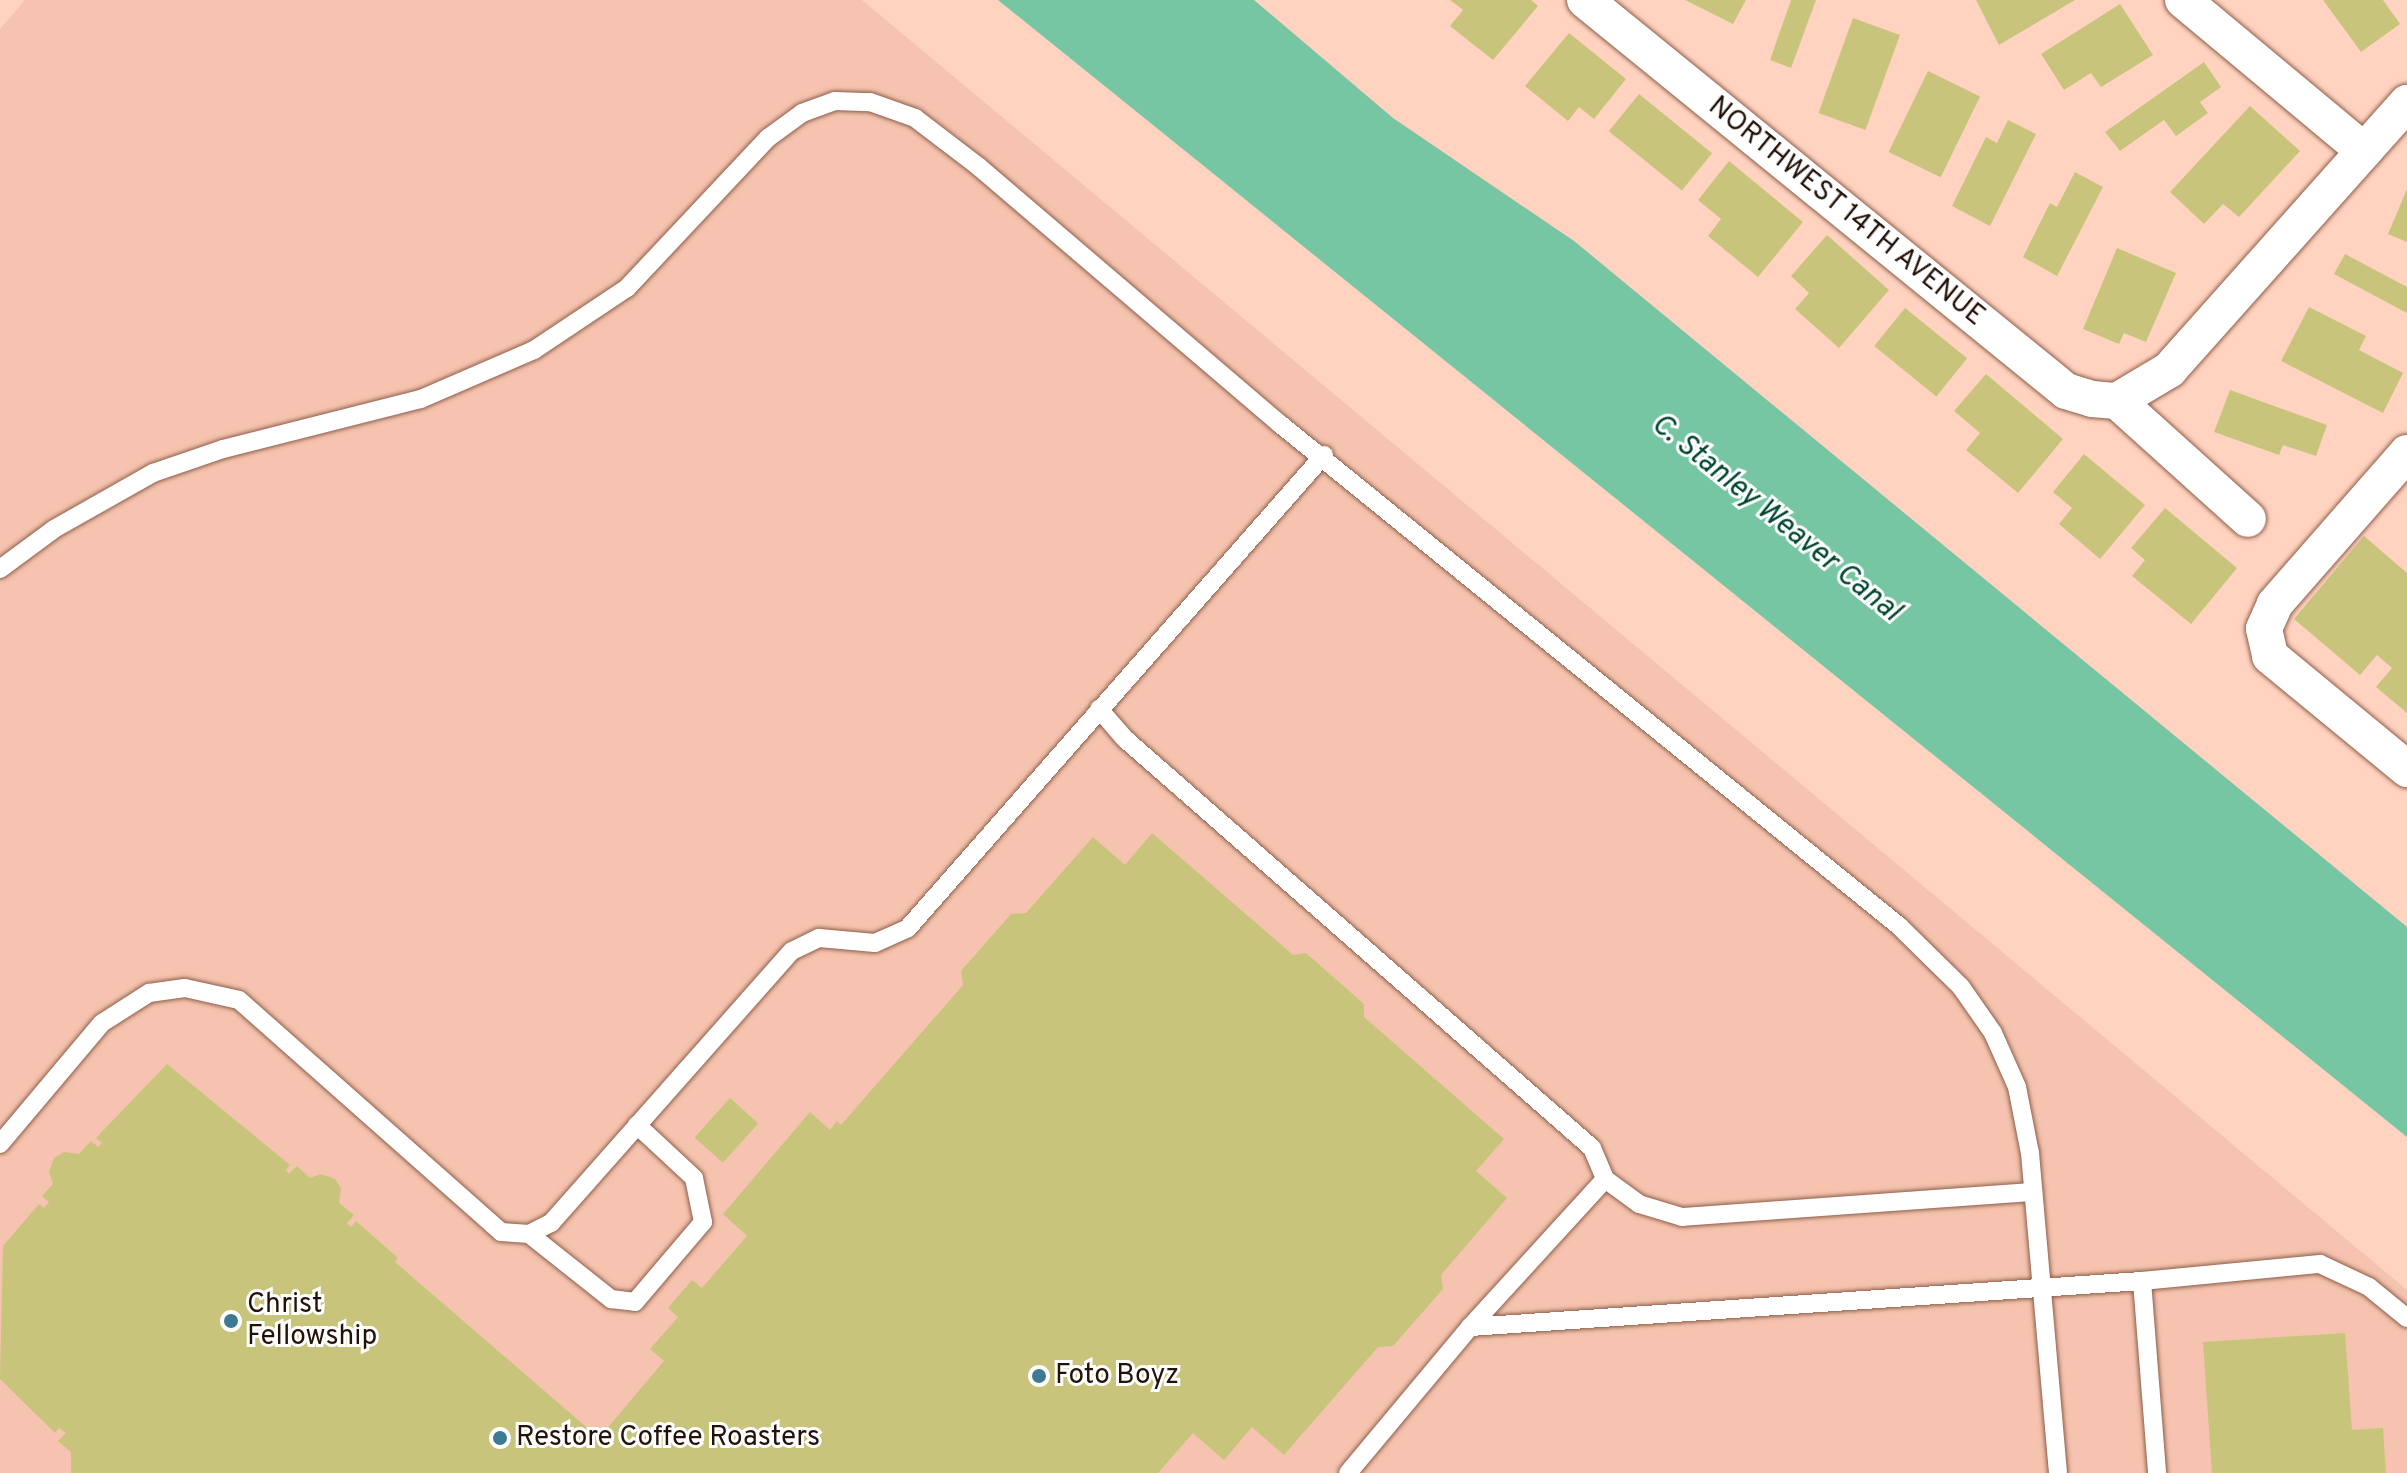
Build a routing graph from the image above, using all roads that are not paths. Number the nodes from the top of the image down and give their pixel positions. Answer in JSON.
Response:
{"nodes":[{"id":1,"x":1585,"y":0,"type":"edge"},
{"id":2,"x":2183,"y":0,"type":"edge"},
{"id":3,"x":2407,"y":103,"type":"edge"},
{"id":4,"x":2364,"y":151,"type":"junction"},
{"id":5,"x":2117,"y":401,"type":"junction"},
{"id":6,"x":2407,"y":453,"type":"edge"},
{"id":7,"x":1324,"y":455,"type":"junction"},
{"id":8,"x":2248,"y":519,"type":"dead end"},
{"id":9,"x":0,"y":569,"type":"edge"},
{"id":10,"x":1099,"y":709,"type":"junction"},
{"id":11,"x":2407,"y":769,"type":"edge"},
{"id":12,"x":637,"y":1125,"type":"junction"},
{"id":13,"x":0,"y":1144,"type":"edge"},
{"id":14,"x":1605,"y":1179,"type":"junction"},
{"id":15,"x":2033,"y":1192,"type":"junction"},
{"id":16,"x":529,"y":1234,"type":"junction"},
{"id":17,"x":2142,"y":1281,"type":"junction"},
{"id":18,"x":2041,"y":1287,"type":"junction"},
{"id":19,"x":2407,"y":1318,"type":"edge"},
{"id":20,"x":1470,"y":1327,"type":"junction"},
{"id":21,"x":1348,"y":1473,"type":"edge"},
{"id":22,"x":2058,"y":1473,"type":"edge"},
{"id":23,"x":2157,"y":1473,"type":"edge"}],
"edges":[{"from":1,"to":5,"type":"street","name":"NORTHWEST 14TH AVENUE"},
{"from":2,"to":4,"type":"street"},
{"from":3,"to":4,"type":"street"},
{"from":4,"to":5,"type":"street"},
{"from":5,"to":8,"type":"street"},
{"from":6,"to":11,"type":"street"},
{"from":7,"to":9,"type":"lane"},
{"from":7,"to":10,"type":"lane"},
{"from":7,"to":15,"type":"lane"},
{"from":10,"to":12,"type":"lane"},
{"from":10,"to":14,"type":"lane"},
{"from":12,"to":16,"type":"lane"},
{"from":12,"to":16,"type":"lane"},
{"from":13,"to":16,"type":"lane"},
{"from":14,"to":15,"type":"lane"},
{"from":14,"to":20,"type":"lane"},
{"from":15,"to":18,"type":"lane"},
{"from":17,"to":18,"type":"lane"},
{"from":17,"to":19,"type":"lane"},
{"from":17,"to":23,"type":"lane"},
{"from":18,"to":20,"type":"lane"},
{"from":18,"to":22,"type":"lane"},
{"from":20,"to":21,"type":"lane"}]}
